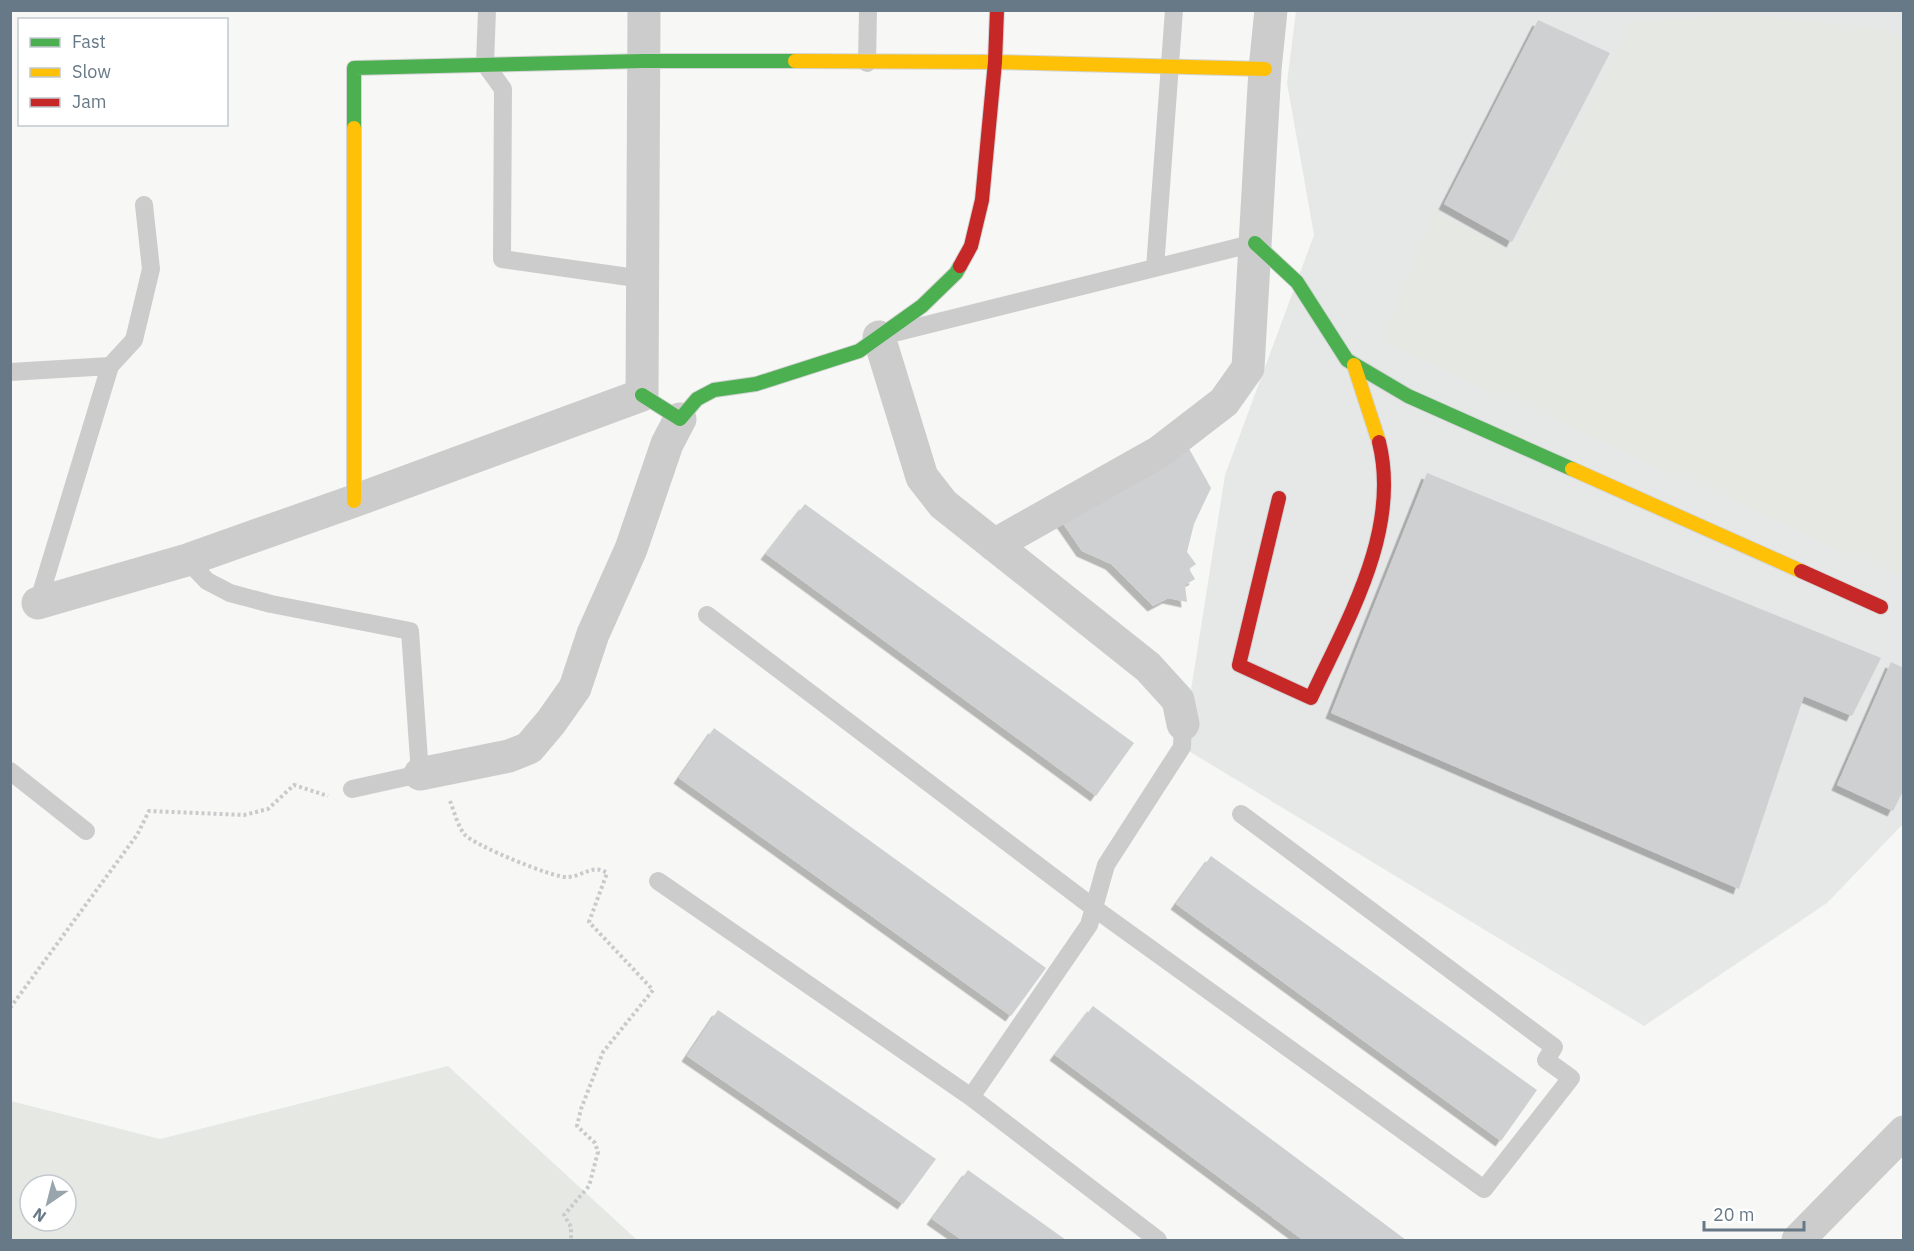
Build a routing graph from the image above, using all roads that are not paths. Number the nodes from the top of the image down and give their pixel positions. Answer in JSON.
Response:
{"nodes":[{"id":1,"x":487,"y":10,"type":"edge"},
{"id":2,"x":644,"y":10,"type":"edge"},
{"id":3,"x":868,"y":10,"type":"edge"},
{"id":4,"x":997,"y":10,"type":"edge"},
{"id":5,"x":1174,"y":10,"type":"edge"},
{"id":6,"x":1271,"y":10,"type":"edge"},
{"id":7,"x":644,"y":61,"type":"junction"},
{"id":8,"x":995,"y":62,"type":"junction"},
{"id":9,"x":867,"y":63,"type":"junction"},
{"id":10,"x":485,"y":64,"type":"junction"},
{"id":11,"x":1170,"y":67,"type":"junction"},
{"id":12,"x":1265,"y":69,"type":"junction"},
{"id":13,"x":144,"y":205,"type":"dead end"},
{"id":14,"x":1255,"y":243,"type":"junction"},
{"id":15,"x":1155,"y":268,"type":"junction"},
{"id":16,"x":643,"y":279,"type":"junction"},
{"id":17,"x":879,"y":337,"type":"junction"},
{"id":18,"x":1354,"y":365,"type":"junction"},
{"id":19,"x":110,"y":366,"type":"junction"},
{"id":20,"x":10,"y":372,"type":"edge"},
{"id":21,"x":642,"y":395,"type":"junction"},
{"id":22,"x":680,"y":419,"type":"junction"},
{"id":23,"x":1279,"y":498,"type":"dead end"},
{"id":24,"x":354,"y":501,"type":"junction"},
{"id":25,"x":994,"y":545,"type":"junction"},
{"id":26,"x":187,"y":560,"type":"junction"},
{"id":27,"x":38,"y":603,"type":"joint"},
{"id":28,"x":1881,"y":607,"type":"dead end"},
{"id":29,"x":707,"y":615,"type":"dead end"},
{"id":30,"x":1183,"y":724,"type":"joint"},
{"id":31,"x":10,"y":771,"type":"edge"},
{"id":32,"x":432,"y":772,"type":"junction"},
{"id":33,"x":352,"y":789,"type":"road end"},
{"id":34,"x":1241,"y":814,"type":"dead end"},
{"id":35,"x":86,"y":831,"type":"dead end"},
{"id":36,"x":658,"y":881,"type":"dead end"},
{"id":37,"x":1094,"y":908,"type":"junction"},
{"id":38,"x":971,"y":1097,"type":"junction"},
{"id":39,"x":1898,"y":1150,"type":"edge"},
{"id":40,"x":1158,"y":1240,"type":"edge"},
{"id":41,"x":1798,"y":1240,"type":"edge"}],
"edges":[{"from":1,"to":10,"type":"lane"},
{"from":2,"to":7,"type":"street"},
{"from":3,"to":9,"type":"lane"},
{"from":4,"to":8,"type":"street"},
{"from":5,"to":11,"type":"lane"},
{"from":6,"to":12,"type":"street"},
{"from":7,"to":9,"type":"street"},
{"from":7,"to":10,"type":"street"},
{"from":7,"to":16,"type":"street"},
{"from":8,"to":9,"type":"street"},
{"from":8,"to":11,"type":"street"},
{"from":8,"to":17,"type":"street"},
{"from":10,"to":16,"type":"lane"},
{"from":10,"to":24,"type":"street"},
{"from":11,"to":12,"type":"street"},
{"from":11,"to":15,"type":"lane"},
{"from":12,"to":14,"type":"street"},
{"from":13,"to":19,"type":"lane"},
{"from":14,"to":15,"type":"lane"},
{"from":14,"to":18,"type":"street"},
{"from":14,"to":25,"type":"street"},
{"from":15,"to":17,"type":"lane"},
{"from":16,"to":21,"type":"street"},
{"from":17,"to":22,"type":"street"},
{"from":17,"to":25,"type":"street"},
{"from":18,"to":23,"type":"street"},
{"from":18,"to":28,"type":"street"},
{"from":19,"to":20,"type":"lane"},
{"from":19,"to":27,"type":"lane"},
{"from":21,"to":22,"type":"street"},
{"from":21,"to":24,"type":"street"},
{"from":22,"to":32,"type":"street"},
{"from":24,"to":26,"type":"street"},
{"from":25,"to":30,"type":"street"},
{"from":26,"to":27,"type":"street"},
{"from":26,"to":32,"type":"lane"},
{"from":29,"to":37,"type":"lane"},
{"from":30,"to":37,"type":"lane"},
{"from":31,"to":35,"type":"lane"},
{"from":32,"to":33,"type":"lane"},
{"from":34,"to":37,"type":"lane"},
{"from":36,"to":38,"type":"lane"},
{"from":37,"to":38,"type":"lane"},
{"from":38,"to":40,"type":"lane"},
{"from":39,"to":41,"type":"street"}]}
